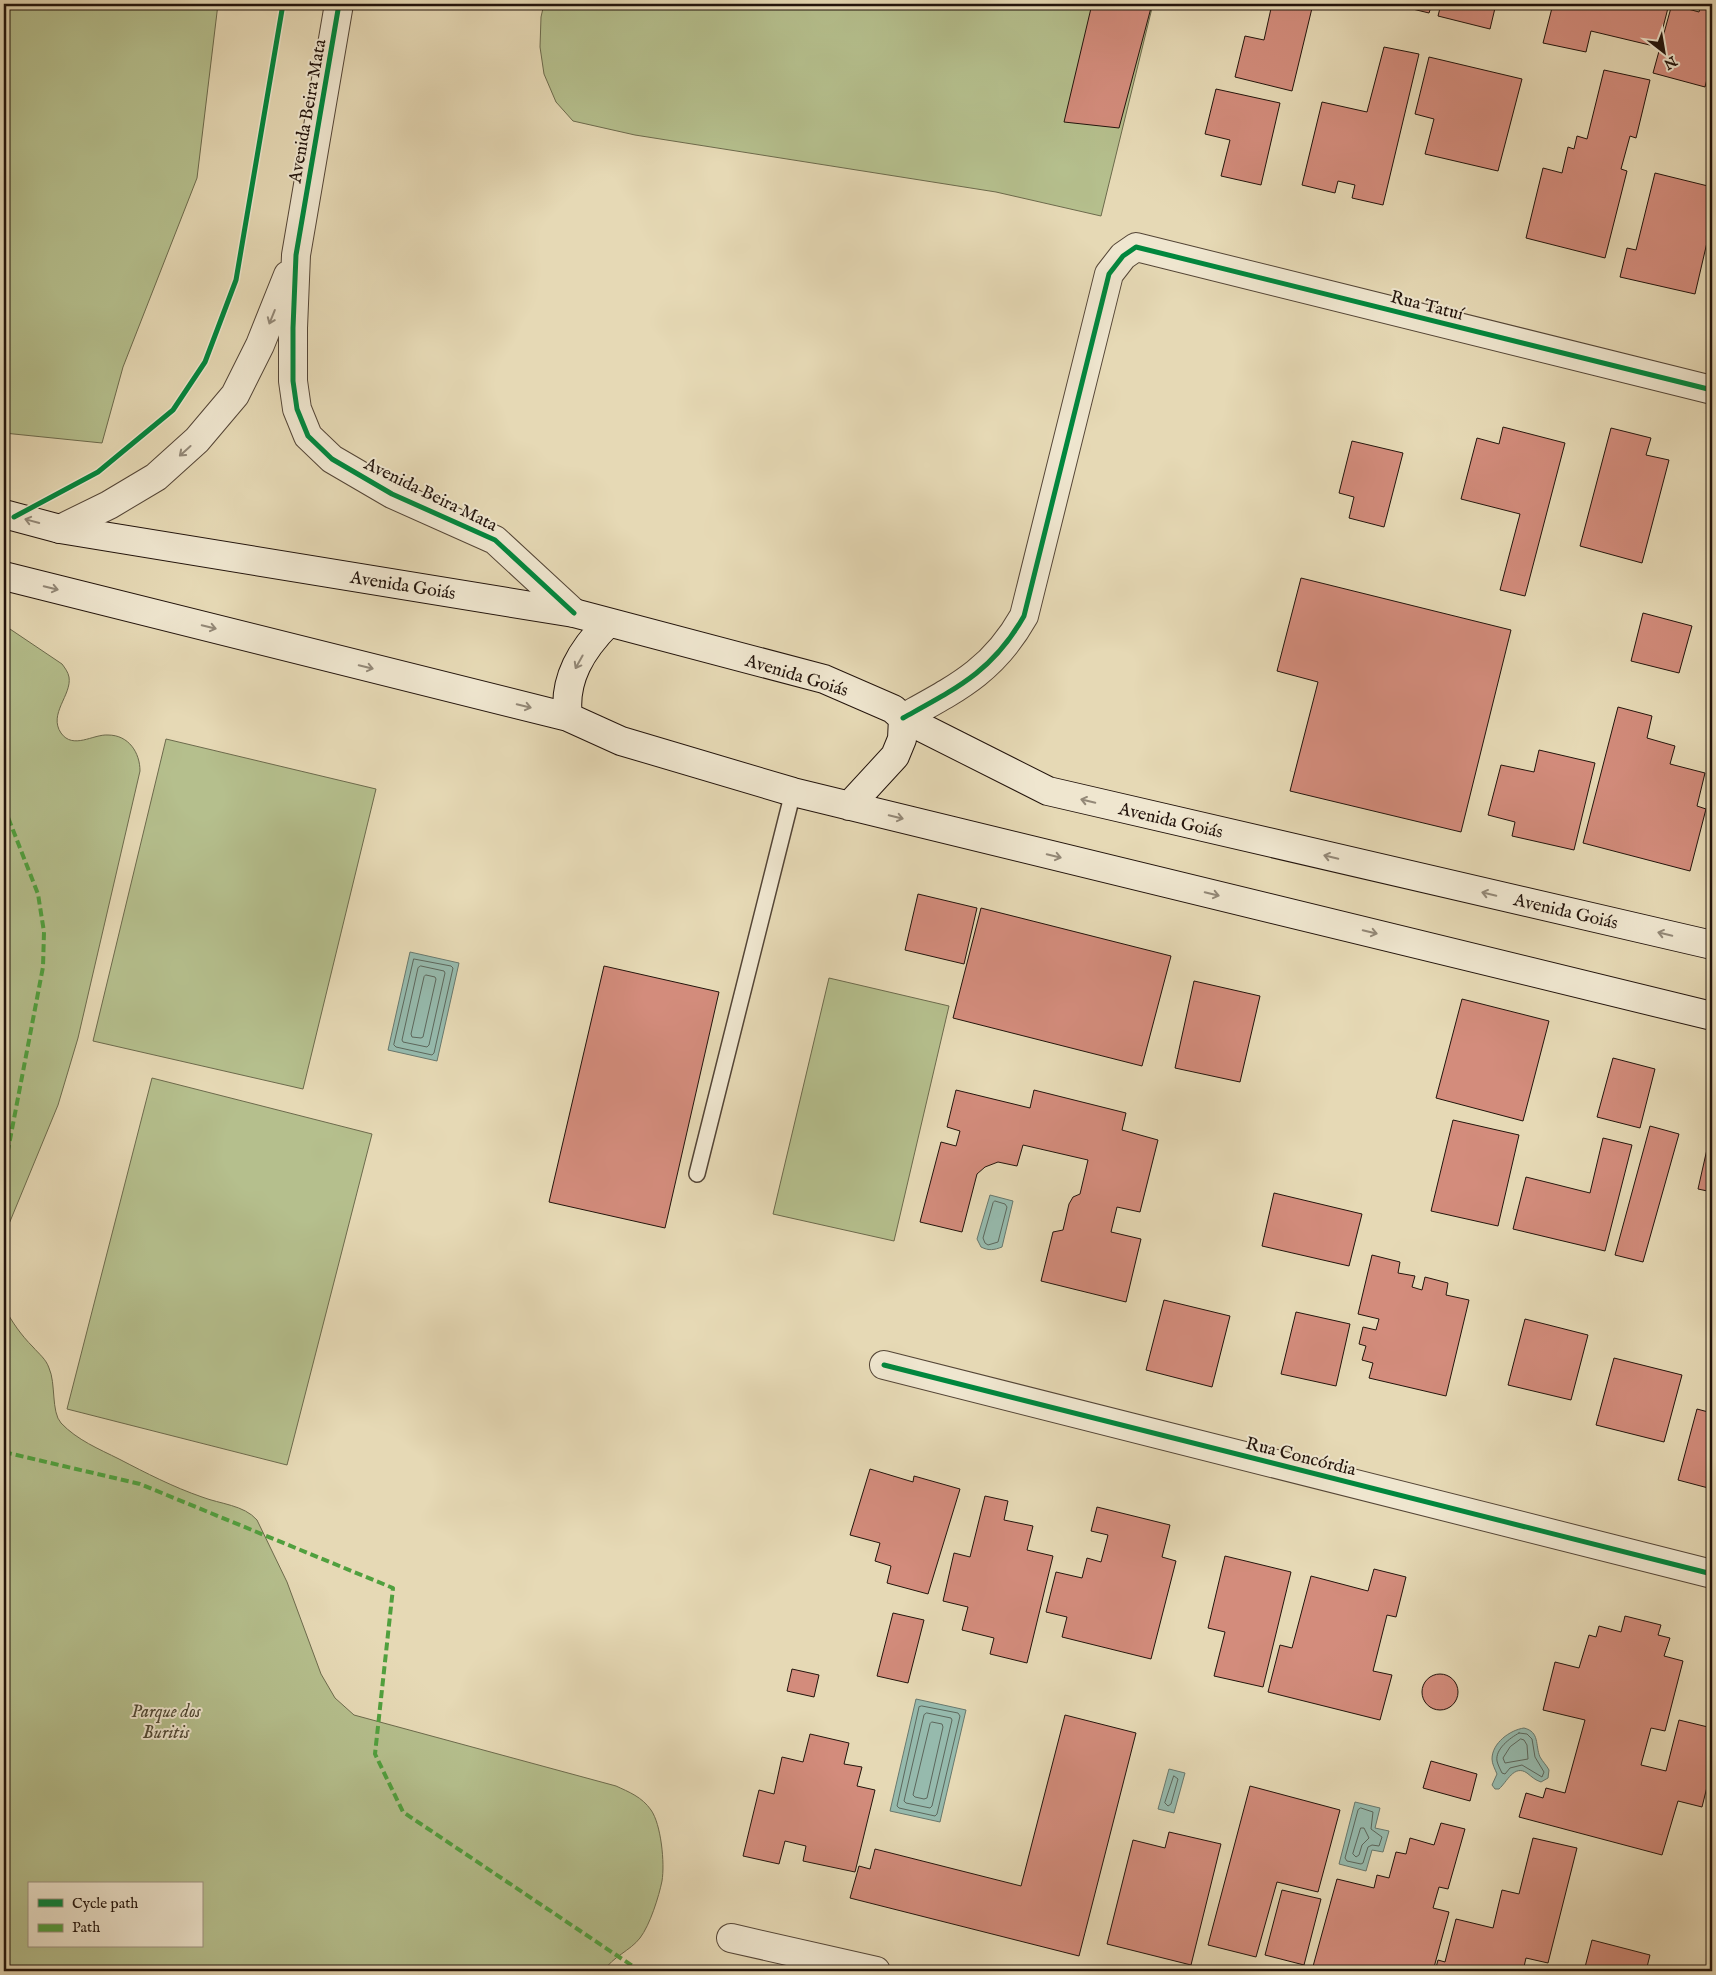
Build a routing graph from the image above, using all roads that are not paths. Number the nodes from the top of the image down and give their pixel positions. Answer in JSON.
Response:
{"nodes":[{"id":1,"x":339,"y":4,"type":"edge"},
{"id":2,"x":296,"y":255,"type":"junction"},
{"id":3,"x":1712,"y":390,"type":"edge"},
{"id":4,"x":4,"y":514,"type":"edge"},
{"id":5,"x":60,"y":529,"type":"junction"},
{"id":6,"x":4,"y":576,"type":"edge"},
{"id":7,"x":574,"y":613,"type":"junction"},
{"id":8,"x":608,"y":623,"type":"junction"},
{"id":9,"x":568,"y":717,"type":"junction"},
{"id":10,"x":903,"y":718,"type":"junction"},
{"id":11,"x":793,"y":792,"type":"junction"},
{"id":12,"x":849,"y":806,"type":"junction"},
{"id":13,"x":1712,"y":945,"type":"edge"},
{"id":14,"x":1712,"y":1016,"type":"edge"},
{"id":15,"x":697,"y":1174,"type":"dead end"},
{"id":16,"x":884,"y":1365,"type":"dead end"},
{"id":17,"x":1712,"y":1574,"type":"edge"},
{"id":18,"x":731,"y":1938,"type":"dead end"},
{"id":19,"x":876,"y":1971,"type":"edge"}],
"edges":[{"from":1,"to":2,"type":"main road","name":"Avenida Beira Mata"},
{"from":2,"to":5,"type":"main road","name":"Avenida Beira Mata","one_way":true},
{"from":2,"to":7,"type":"main road","name":"Avenida Beira Mata"},
{"from":3,"to":10,"type":"main road","name":"Rua Tatuí"},
{"from":5,"to":4,"type":"main road","name":"Avenida Goiás","one_way":true},
{"from":5,"to":7,"type":"main road","name":"Avenida Goiás"},
{"from":6,"to":9,"type":"main road","one_way":true},
{"from":7,"to":8,"type":"main road","name":"Avenida Goiás"},
{"from":8,"to":9,"type":"main road","one_way":true},
{"from":8,"to":10,"type":"main road","name":"Avenida Goiás"},
{"from":9,"to":11,"type":"main road"},
{"from":10,"to":12,"type":"main road"},
{"from":13,"to":10,"type":"main road","name":"Avenida Goiás","one_way":true},
{"from":11,"to":12,"type":"main road"},
{"from":11,"to":15,"type":"lane"},
{"from":12,"to":14,"type":"main road","one_way":true},
{"from":16,"to":17,"type":"main road","name":"Rua Concórdia"},
{"from":18,"to":19,"type":"main road"}]}
